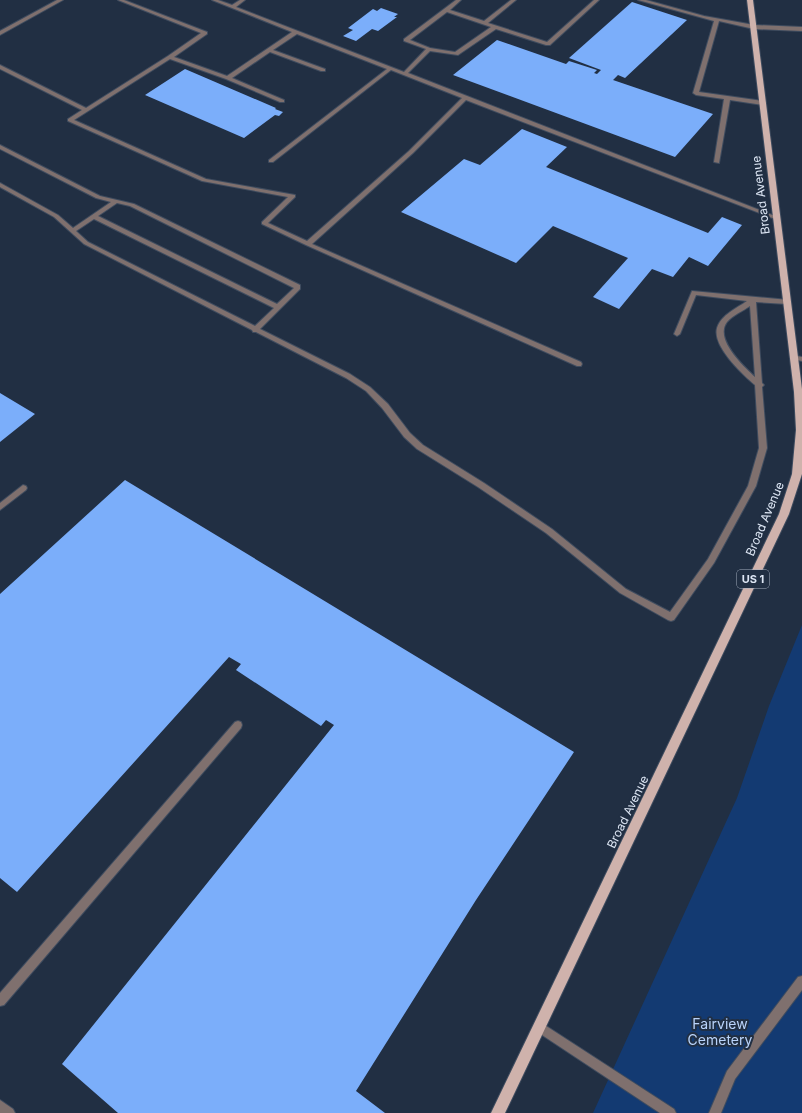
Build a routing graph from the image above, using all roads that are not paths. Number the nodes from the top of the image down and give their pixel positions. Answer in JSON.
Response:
{"nodes":[{"id":1,"x":61,"y":0,"type":"edge"},
{"id":2,"x":120,"y":0,"type":"edge"},
{"id":3,"x":214,"y":0,"type":"edge"},
{"id":4,"x":243,"y":0,"type":"edge"},
{"id":5,"x":514,"y":0,"type":"edge"},
{"id":6,"x":597,"y":0,"type":"edge"},
{"id":7,"x":640,"y":0,"type":"edge"},
{"id":8,"x":750,"y":0,"type":"edge"},
{"id":9,"x":454,"y":2,"type":"edge"},
{"id":10,"x":232,"y":7,"type":"junction"},
{"id":11,"x":446,"y":10,"type":"junction"},
{"id":12,"x":717,"y":20,"type":"junction"},
{"id":13,"x":485,"y":23,"type":"junction"},
{"id":14,"x":496,"y":27,"type":"junction"},
{"id":15,"x":754,"y":27,"type":"junction"},
{"id":16,"x":802,"y":29,"type":"edge"},
{"id":17,"x":296,"y":32,"type":"junction"},
{"id":18,"x":0,"y":33,"type":"edge"},
{"id":19,"x":428,"y":49,"type":"junction"},
{"id":20,"x":269,"y":50,"type":"junction"},
{"id":21,"x":170,"y":57,"type":"junction"},
{"id":22,"x":0,"y":67,"type":"edge"},
{"id":23,"x":392,"y":68,"type":"junction"},
{"id":24,"x":323,"y":70,"type":"dead end"},
{"id":25,"x":405,"y":74,"type":"junction"},
{"id":26,"x":228,"y":78,"type":"junction"},
{"id":27,"x":466,"y":97,"type":"junction"},
{"id":28,"x":727,"y":99,"type":"junction"},
{"id":29,"x":282,"y":101,"type":"dead end"},
{"id":30,"x":763,"y":103,"type":"junction"},
{"id":31,"x":86,"y":110,"type":"junction"},
{"id":32,"x":0,"y":147,"type":"edge"},
{"id":33,"x":271,"y":162,"type":"dead end"},
{"id":34,"x":718,"y":162,"type":"dead end"},
{"id":35,"x":0,"y":186,"type":"edge"},
{"id":36,"x":116,"y":201,"type":"junction"},
{"id":37,"x":94,"y":216,"type":"junction"},
{"id":38,"x":777,"y":218,"type":"junction"},
{"id":39,"x":72,"y":232,"type":"junction"},
{"id":40,"x":308,"y":244,"type":"junction"},
{"id":41,"x":754,"y":300,"type":"junction"},
{"id":42,"x":787,"y":302,"type":"junction"},
{"id":43,"x":278,"y":307,"type":"junction"},
{"id":44,"x":255,"y":330,"type":"junction"},
{"id":45,"x":677,"y":334,"type":"dead end"},
{"id":46,"x":798,"y":358,"type":"edge"},
{"id":47,"x":579,"y":364,"type":"dead end"},
{"id":48,"x":760,"y":385,"type":"junction"},
{"id":49,"x":23,"y":488,"type":"dead end"},
{"id":50,"x":0,"y":506,"type":"edge"},
{"id":51,"x":238,"y":725,"type":"dead end"},
{"id":52,"x":802,"y":981,"type":"edge"},
{"id":53,"x":0,"y":1001,"type":"edge"},
{"id":54,"x":540,"y":1027,"type":"junction"},
{"id":55,"x":0,"y":1106,"type":"edge"},
{"id":56,"x":9,"y":1113,"type":"edge"},
{"id":57,"x":498,"y":1113,"type":"edge"},
{"id":58,"x":670,"y":1113,"type":"edge"},
{"id":59,"x":715,"y":1113,"type":"edge"}],
"edges":[{"from":1,"to":18,"type":"street"},
{"from":2,"to":21,"type":"street"},
{"from":3,"to":10,"type":"street"},
{"from":4,"to":10,"type":"street"},
{"from":5,"to":13,"type":"street"},
{"from":6,"to":14,"type":"street"},
{"from":7,"to":12,"type":"street"},
{"from":8,"to":15,"type":"main road","name":"Broad Avenue","number":"US 1"},
{"from":9,"to":11,"type":"street"},
{"from":10,"to":17,"type":"street"},
{"from":11,"to":13,"type":"street"},
{"from":11,"to":19,"type":"street"},
{"from":12,"to":15,"type":"street"},
{"from":12,"to":28,"type":"street"},
{"from":13,"to":14,"type":"street"},
{"from":14,"to":19,"type":"street"},
{"from":15,"to":16,"type":"street"},
{"from":15,"to":30,"type":"main road","name":"Broad Avenue","number":"US 1"},
{"from":17,"to":20,"type":"street"},
{"from":17,"to":23,"type":"street"},
{"from":19,"to":25,"type":"street"},
{"from":20,"to":24,"type":"street"},
{"from":20,"to":26,"type":"street"},
{"from":21,"to":26,"type":"street"},
{"from":21,"to":31,"type":"street"},
{"from":22,"to":31,"type":"street"},
{"from":23,"to":25,"type":"street"},
{"from":23,"to":33,"type":"street"},
{"from":25,"to":27,"type":"street"},
{"from":26,"to":29,"type":"street"},
{"from":27,"to":38,"type":"street"},
{"from":27,"to":40,"type":"street"},
{"from":28,"to":30,"type":"street"},
{"from":28,"to":34,"type":"street"},
{"from":30,"to":38,"type":"main road","name":"Broad Avenue","number":"US 1"},
{"from":31,"to":40,"type":"street"},
{"from":32,"to":36,"type":"street"},
{"from":35,"to":39,"type":"street"},
{"from":36,"to":37,"type":"street"},
{"from":36,"to":43,"type":"street"},
{"from":37,"to":39,"type":"street"},
{"from":37,"to":43,"type":"street"},
{"from":38,"to":42,"type":"main road","name":"Broad Avenue","number":"US 1"},
{"from":39,"to":44,"type":"street"},
{"from":40,"to":47,"type":"street"},
{"from":41,"to":42,"type":"street"},
{"from":41,"to":45,"type":"street"},
{"from":41,"to":48,"type":"street"},
{"from":41,"to":48,"type":"street"},
{"from":42,"to":46,"type":"main road","name":"Broad Avenue","number":"US 1"},
{"from":43,"to":44,"type":"street"},
{"from":44,"to":48,"type":"street"},
{"from":46,"to":54,"type":"main road","name":"Broad Avenue","number":"US 1"},
{"from":49,"to":50,"type":"street"},
{"from":51,"to":53,"type":"street"},
{"from":52,"to":59,"type":"street"},
{"from":54,"to":57,"type":"main road","name":"Broad Avenue","number":"US 1"},
{"from":54,"to":58,"type":"street"},
{"from":55,"to":56,"type":"street"}]}
